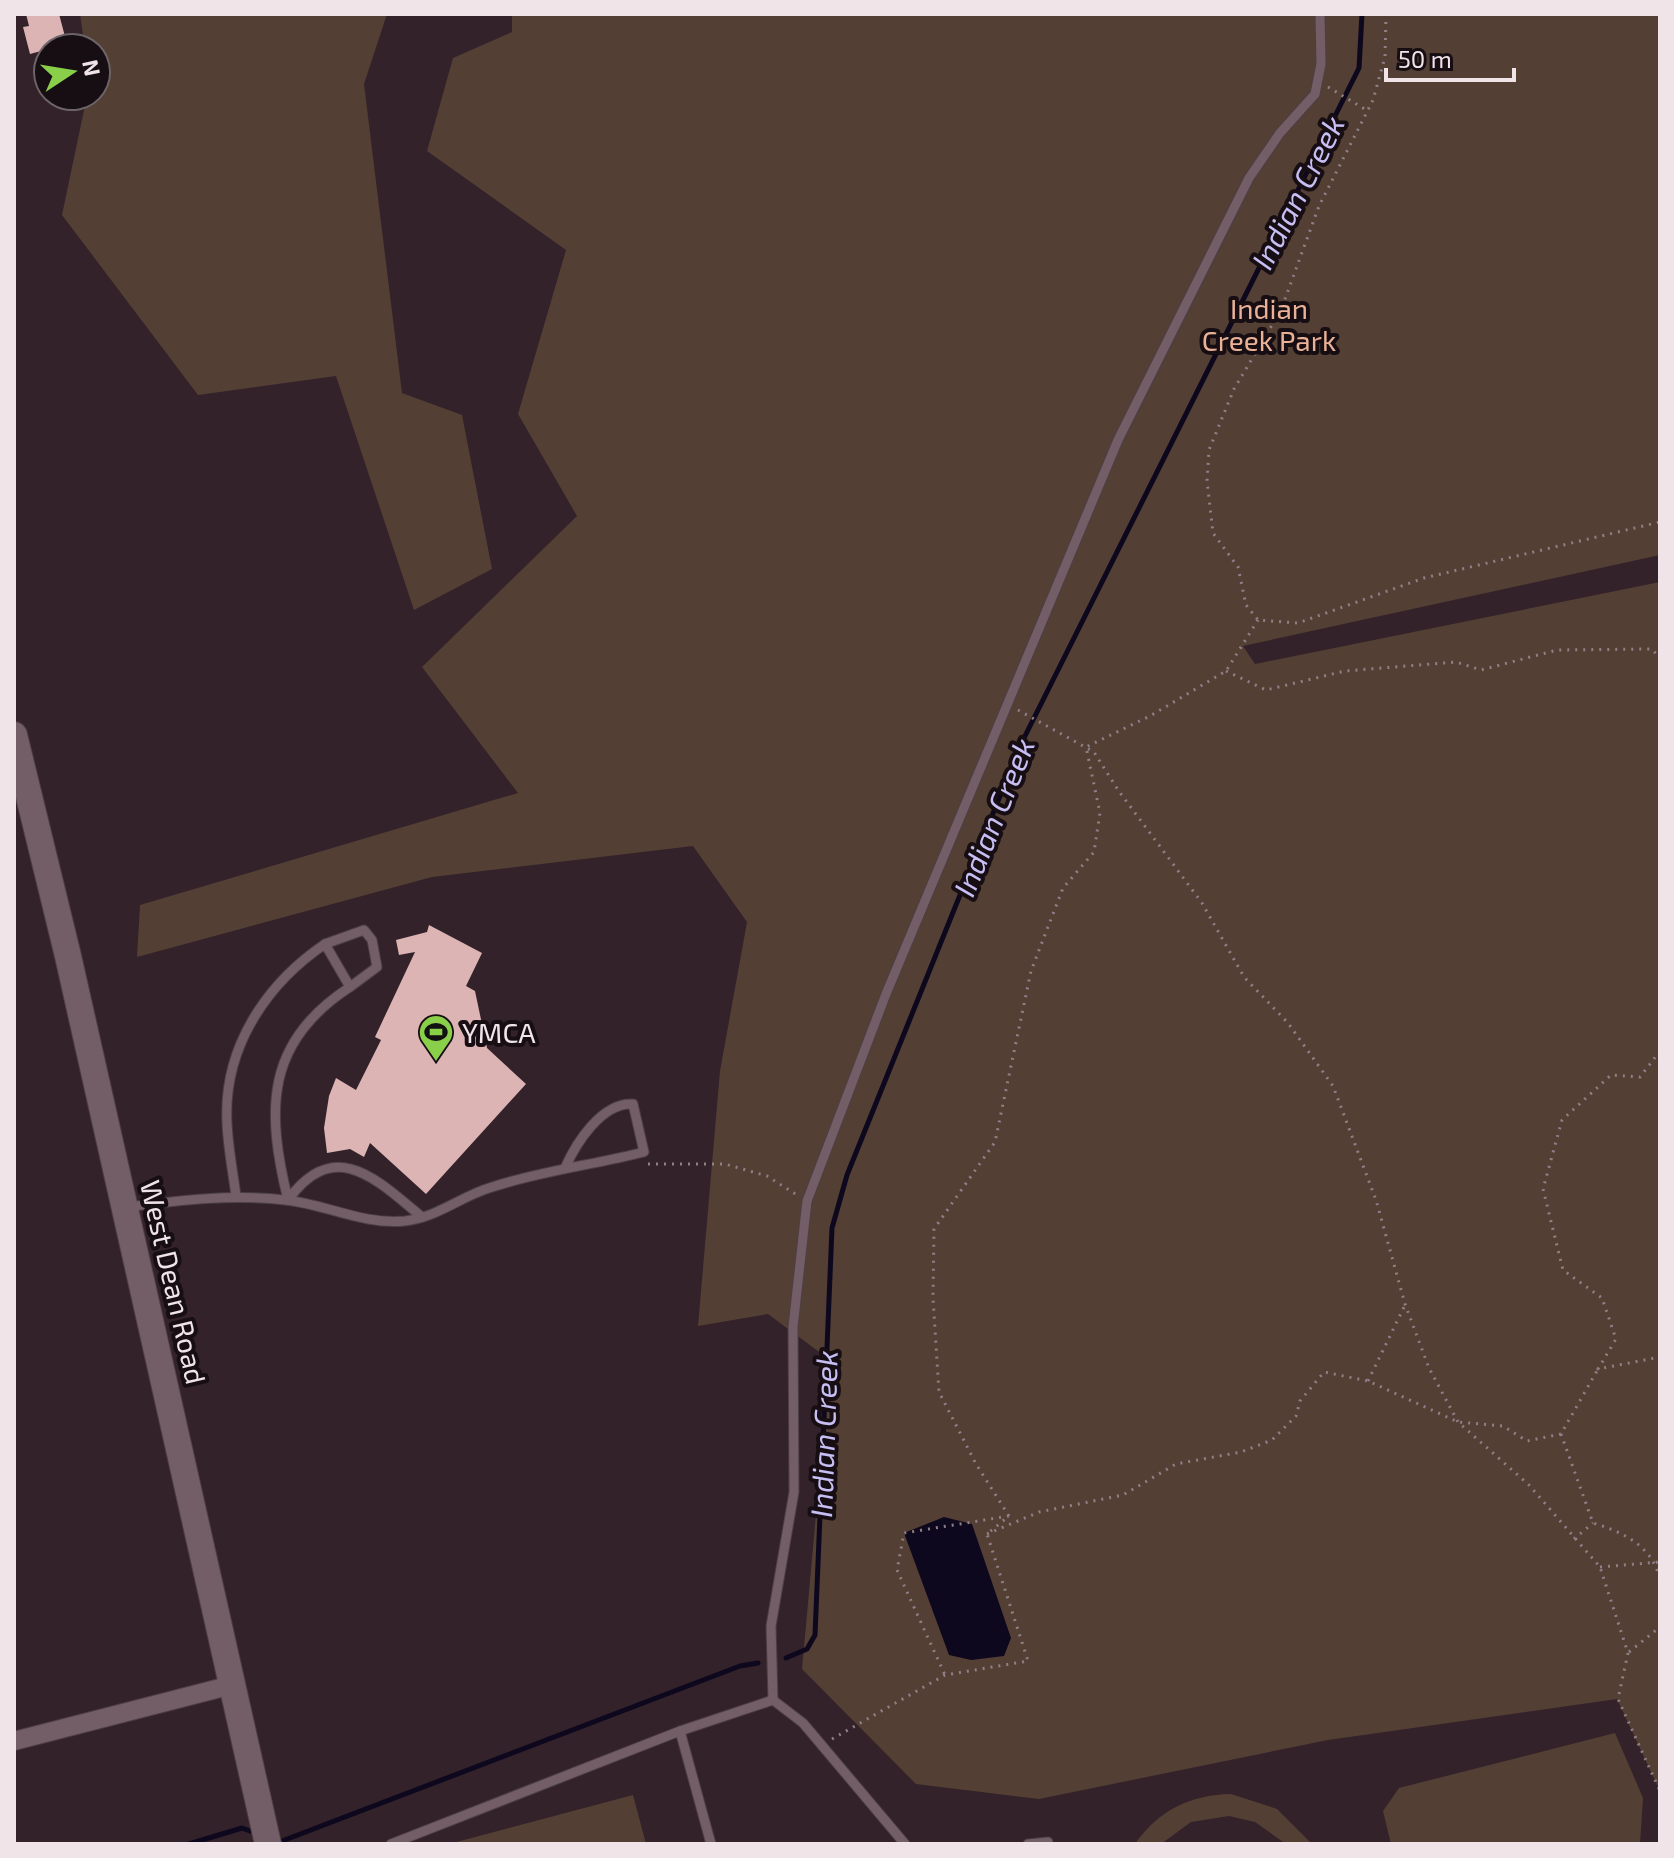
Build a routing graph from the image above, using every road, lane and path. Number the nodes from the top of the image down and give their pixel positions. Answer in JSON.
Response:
{"nodes":[{"id":1,"x":1320,"y":14,"type":"edge"},
{"id":2,"x":1386,"y":14,"type":"edge"},
{"id":3,"x":1335,"y":91,"type":"dead end"},
{"id":4,"x":1368,"y":111,"type":"junction"},
{"id":5,"x":1660,"y":522,"type":"edge"},
{"id":6,"x":1258,"y":620,"type":"junction"},
{"id":7,"x":1660,"y":657,"type":"edge"},
{"id":8,"x":1226,"y":671,"type":"junction"},
{"id":9,"x":1008,"y":705,"type":"junction"},
{"id":10,"x":14,"y":735,"type":"edge"},
{"id":11,"x":1086,"y":747,"type":"junction"},
{"id":12,"x":325,"y":944,"type":"junction"},
{"id":13,"x":350,"y":987,"type":"junction"},
{"id":14,"x":1660,"y":1051,"type":"edge"},
{"id":15,"x":633,"y":1154,"type":"junction"},
{"id":16,"x":565,"y":1168,"type":"junction"},
{"id":17,"x":236,"y":1196,"type":"junction"},
{"id":18,"x":288,"y":1200,"type":"junction"},
{"id":19,"x":807,"y":1201,"type":"junction"},
{"id":20,"x":124,"y":1207,"type":"junction"},
{"id":21,"x":422,"y":1217,"type":"junction"},
{"id":22,"x":1405,"y":1304,"type":"junction"},
{"id":23,"x":1660,"y":1357,"type":"edge"},
{"id":24,"x":1598,"y":1369,"type":"junction"},
{"id":25,"x":1368,"y":1381,"type":"junction"},
{"id":26,"x":1458,"y":1422,"type":"junction"},
{"id":27,"x":1561,"y":1434,"type":"junction"},
{"id":28,"x":1009,"y":1516,"type":"junction"},
{"id":29,"x":1593,"y":1523,"type":"junction"},
{"id":30,"x":987,"y":1534,"type":"junction"},
{"id":31,"x":1573,"y":1540,"type":"junction"},
{"id":32,"x":1658,"y":1562,"type":"edge"},
{"id":33,"x":1600,"y":1567,"type":"junction"},
{"id":34,"x":1660,"y":1580,"type":"edge"},
{"id":35,"x":1660,"y":1627,"type":"edge"},
{"id":36,"x":1628,"y":1653,"type":"junction"},
{"id":37,"x":945,"y":1675,"type":"junction"},
{"id":38,"x":232,"y":1685,"type":"junction"},
{"id":39,"x":773,"y":1700,"type":"junction"},
{"id":40,"x":680,"y":1731,"type":"junction"},
{"id":41,"x":14,"y":1741,"type":"edge"},
{"id":42,"x":822,"y":1744,"type":"junction"},
{"id":43,"x":1660,"y":1791,"type":"edge"},
{"id":44,"x":1048,"y":1842,"type":"edge"},
{"id":45,"x":268,"y":1844,"type":"edge"},
{"id":46,"x":391,"y":1844,"type":"edge"},
{"id":47,"x":711,"y":1844,"type":"edge"},
{"id":48,"x":905,"y":1844,"type":"edge"},
{"id":49,"x":1028,"y":1844,"type":"edge"}],
"edges":[{"from":1,"to":9,"type":"lane"},
{"from":2,"to":4,"type":"path"},
{"from":3,"to":4,"type":"path"},
{"from":4,"to":6,"type":"path"},
{"from":5,"to":6,"type":"path"},
{"from":6,"to":8,"type":"path"},
{"from":7,"to":8,"type":"path"},
{"from":8,"to":11,"type":"path"},
{"from":9,"to":11,"type":"path"},
{"from":9,"to":19,"type":"lane"},
{"from":10,"to":20,"type":"street","name":"West Dean Road"},
{"from":11,"to":22,"type":"path"},
{"from":11,"to":28,"type":"path"},
{"from":12,"to":13,"type":"lane"},
{"from":12,"to":13,"type":"lane"},
{"from":12,"to":17,"type":"lane"},
{"from":13,"to":18,"type":"lane"},
{"from":14,"to":24,"type":"path"},
{"from":15,"to":16,"type":"lane"},
{"from":15,"to":16,"type":"lane"},
{"from":15,"to":19,"type":"path"},
{"from":16,"to":21,"type":"lane"},
{"from":17,"to":18,"type":"lane"},
{"from":17,"to":20,"type":"lane"},
{"from":18,"to":21,"type":"lane"},
{"from":18,"to":21,"type":"lane"},
{"from":19,"to":39,"type":"lane"},
{"from":20,"to":38,"type":"street","name":"West Dean Road"},
{"from":22,"to":25,"type":"path"},
{"from":22,"to":26,"type":"path"},
{"from":23,"to":24,"type":"path"},
{"from":24,"to":27,"type":"path"},
{"from":25,"to":26,"type":"path"},
{"from":25,"to":30,"type":"path"},
{"from":26,"to":27,"type":"path"},
{"from":26,"to":31,"type":"path"},
{"from":27,"to":29,"type":"path"},
{"from":28,"to":30,"type":"path"},
{"from":28,"to":37,"type":"path"},
{"from":29,"to":31,"type":"path"},
{"from":29,"to":32,"type":"path"},
{"from":30,"to":37,"type":"path"},
{"from":31,"to":33,"type":"path"},
{"from":32,"to":33,"type":"path"},
{"from":32,"to":34,"type":"path"},
{"from":33,"to":36,"type":"path"},
{"from":35,"to":36,"type":"path"},
{"from":36,"to":43,"type":"path"},
{"from":37,"to":42,"type":"path"},
{"from":38,"to":41,"type":"street"},
{"from":38,"to":45,"type":"street","name":"West Dean Road"},
{"from":39,"to":40,"type":"lane"},
{"from":39,"to":42,"type":"lane"},
{"from":40,"to":46,"type":"lane"},
{"from":40,"to":47,"type":"lane"},
{"from":42,"to":48,"type":"lane"},
{"from":44,"to":49,"type":"lane"}]}
